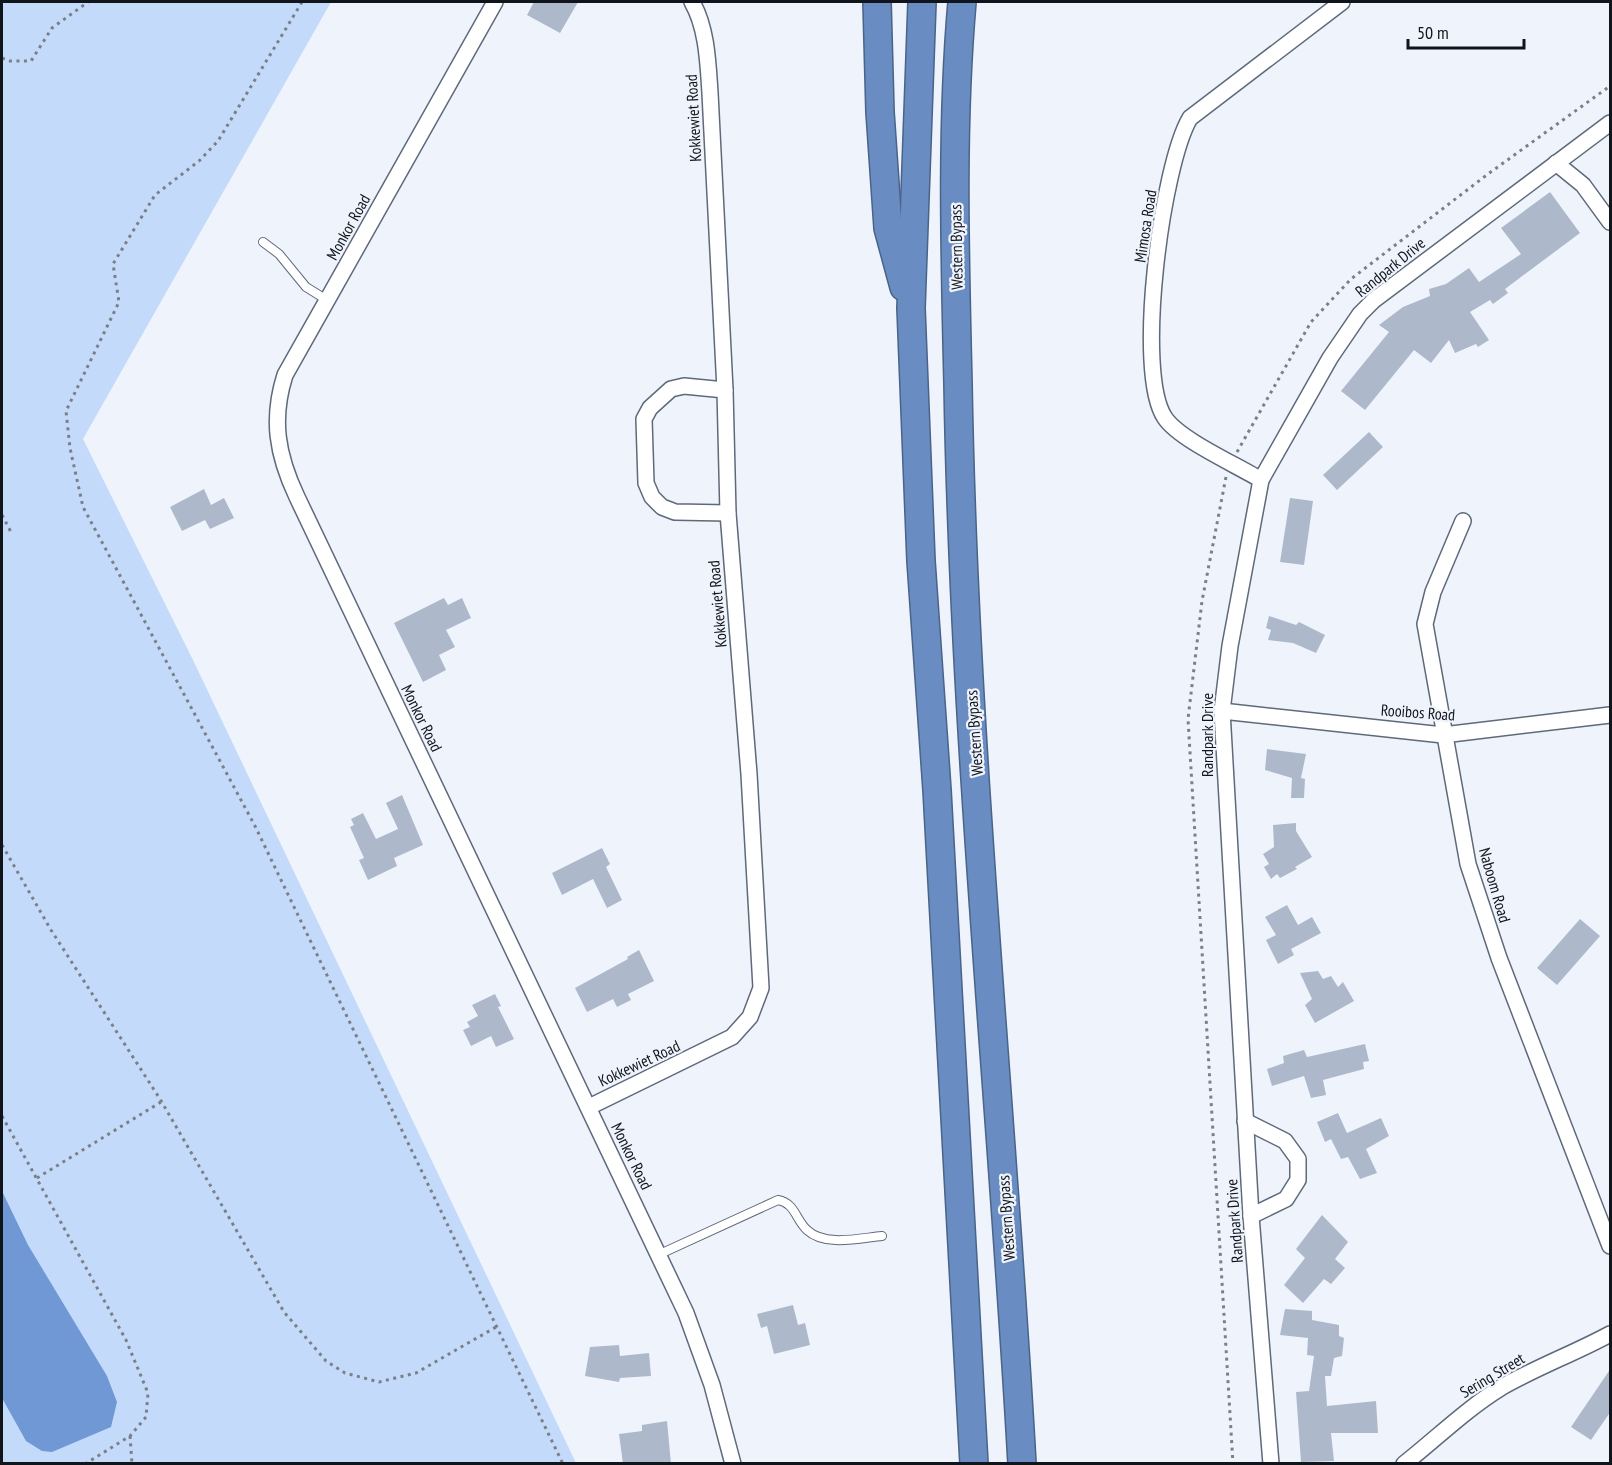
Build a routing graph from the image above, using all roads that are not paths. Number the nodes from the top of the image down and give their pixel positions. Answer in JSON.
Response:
{"nodes":[{"id":1,"x":495,"y":2,"type":"edge"},
{"id":2,"x":692,"y":2,"type":"edge"},
{"id":3,"x":877,"y":2,"type":"edge"},
{"id":4,"x":922,"y":2,"type":"edge"},
{"id":5,"x":962,"y":2,"type":"edge"},
{"id":6,"x":1342,"y":2,"type":"edge"},
{"id":7,"x":1611,"y":123,"type":"edge"},
{"id":8,"x":1556,"y":163,"type":"junction"},
{"id":9,"x":1611,"y":222,"type":"edge"},
{"id":10,"x":263,"y":242,"type":"dead end"},
{"id":11,"x":327,"y":300,"type":"junction"},
{"id":12,"x":911,"y":308,"type":"junction"},
{"id":13,"x":726,"y":390,"type":"junction"},
{"id":14,"x":1261,"y":480,"type":"junction"},
{"id":15,"x":728,"y":513,"type":"junction"},
{"id":16,"x":1463,"y":521,"type":"dead end"},
{"id":17,"x":1222,"y":711,"type":"junction"},
{"id":18,"x":1611,"y":715,"type":"edge"},
{"id":19,"x":1443,"y":735,"type":"junction"},
{"id":20,"x":589,"y":1107,"type":"junction"},
{"id":21,"x":1245,"y":1121,"type":"junction"},
{"id":22,"x":1251,"y":1216,"type":"junction"},
{"id":23,"x":882,"y":1236,"type":"dead end"},
{"id":24,"x":1611,"y":1246,"type":"edge"},
{"id":25,"x":660,"y":1254,"type":"junction"},
{"id":26,"x":1611,"y":1334,"type":"edge"},
{"id":27,"x":733,"y":1464,"type":"edge"},
{"id":28,"x":974,"y":1464,"type":"edge"},
{"id":29,"x":1022,"y":1464,"type":"edge"},
{"id":30,"x":1270,"y":1464,"type":"edge"},
{"id":31,"x":1404,"y":1464,"type":"edge"}],
"edges":[{"from":1,"to":11,"type":"street","name":"Monkor Road"},
{"from":2,"to":13,"type":"street","name":"Kokkewiet Road"},
{"from":3,"to":12,"type":"highway"},
{"from":4,"to":12,"type":"highway"},
{"from":5,"to":29,"type":"highway","name":"Western Bypass"},
{"from":6,"to":14,"type":"street","name":"Mimosa Road"},
{"from":7,"to":8,"type":"street","name":"Randpark Drive"},
{"from":8,"to":9,"type":"street"},
{"from":8,"to":14,"type":"street","name":"Randpark Drive"},
{"from":10,"to":11,"type":"lane"},
{"from":11,"to":20,"type":"street","name":"Monkor Road"},
{"from":12,"to":28,"type":"highway"},
{"from":13,"to":15,"type":"street","name":"Kokkewiet Road"},
{"from":13,"to":15,"type":"street"},
{"from":14,"to":17,"type":"street","name":"Randpark Drive"},
{"from":15,"to":20,"type":"street","name":"Kokkewiet Road"},
{"from":16,"to":19,"type":"street","name":"Naboom Road"},
{"from":17,"to":19,"type":"street","name":"Rooibos Road"},
{"from":17,"to":21,"type":"street","name":"Randpark Drive"},
{"from":18,"to":19,"type":"street","name":"Rooibos Road"},
{"from":19,"to":24,"type":"street","name":"Naboom Road"},
{"from":20,"to":25,"type":"street","name":"Monkor Road"},
{"from":21,"to":22,"type":"street","name":"Randpark Drive"},
{"from":21,"to":22,"type":"street"},
{"from":22,"to":30,"type":"street","name":"Randpark Drive"},
{"from":23,"to":25,"type":"lane"},
{"from":25,"to":27,"type":"street","name":"Monkor Road"},
{"from":26,"to":31,"type":"street","name":"Sering Street"}]}
